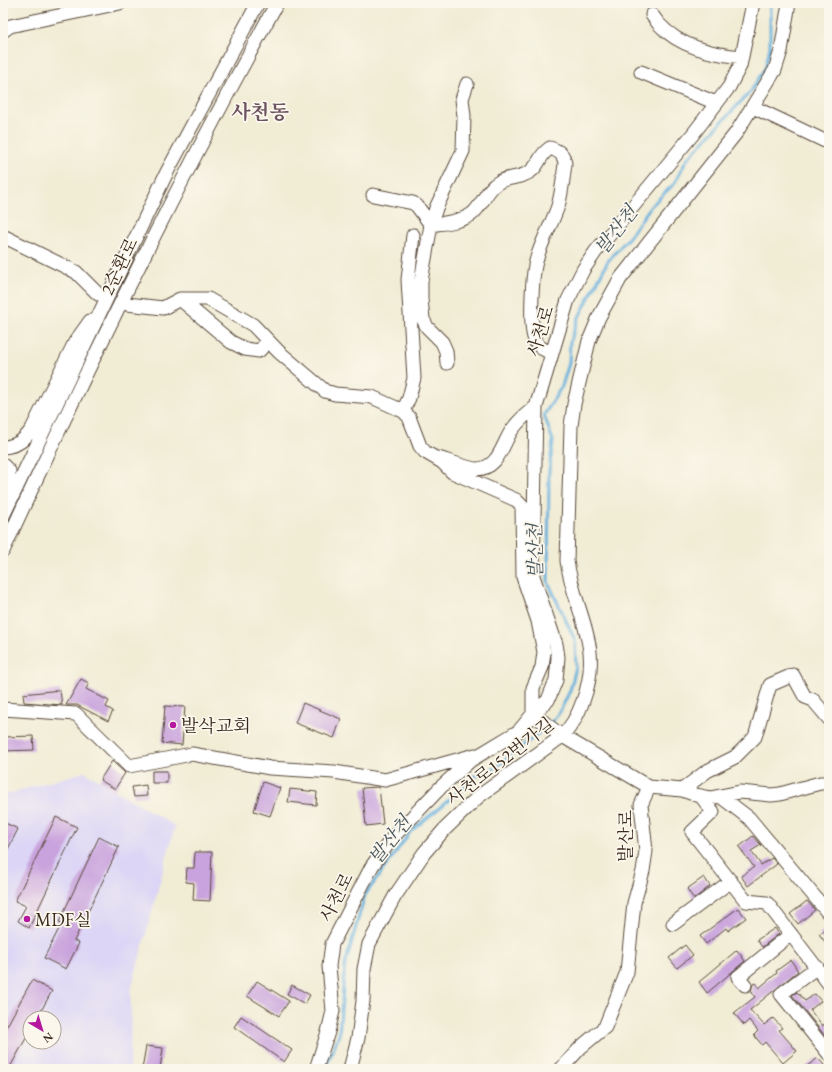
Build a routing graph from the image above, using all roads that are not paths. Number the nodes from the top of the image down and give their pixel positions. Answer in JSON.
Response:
{"nodes":[{"id":1,"x":120,"y":3,"type":"edge"},
{"id":2,"x":258,"y":3,"type":"edge"},
{"id":3,"x":277,"y":3,"type":"edge"},
{"id":4,"x":753,"y":3,"type":"edge"},
{"id":5,"x":789,"y":3,"type":"edge"},
{"id":6,"x":652,"y":15,"type":"dead end"},
{"id":7,"x":3,"y":31,"type":"edge"},
{"id":8,"x":742,"y":57,"type":"junction"},
{"id":9,"x":641,"y":72,"type":"dead end"},
{"id":10,"x":467,"y":84,"type":"dead end"},
{"id":11,"x":716,"y":103,"type":"junction"},
{"id":12,"x":753,"y":107,"type":"junction"},
{"id":13,"x":829,"y":143,"type":"edge"},
{"id":14,"x":373,"y":195,"type":"dead end"},
{"id":15,"x":430,"y":225,"type":"junction"},
{"id":16,"x":413,"y":235,"type":"dead end"},
{"id":17,"x":3,"y":236,"type":"edge"},
{"id":18,"x":103,"y":295,"type":"junction"},
{"id":19,"x":180,"y":299,"type":"junction"},
{"id":20,"x":128,"y":304,"type":"dead end"},
{"id":21,"x":268,"y":341,"type":"junction"},
{"id":22,"x":552,"y":353,"type":"junction"},
{"id":23,"x":447,"y":363,"type":"dead end"},
{"id":24,"x":536,"y":407,"type":"junction"},
{"id":25,"x":403,"y":412,"type":"junction"},
{"id":26,"x":3,"y":447,"type":"edge"},
{"id":27,"x":433,"y":457,"type":"junction"},
{"id":28,"x":3,"y":465,"type":"edge"},
{"id":29,"x":3,"y":497,"type":"edge"},
{"id":30,"x":3,"y":516,"type":"edge"},
{"id":31,"x":3,"y":551,"type":"edge"},
{"id":32,"x":3,"y":709,"type":"edge"},
{"id":33,"x":536,"y":716,"type":"junction"},
{"id":34,"x":829,"y":719,"type":"edge"},
{"id":35,"x":560,"y":735,"type":"junction"},
{"id":36,"x":485,"y":752,"type":"junction"},
{"id":37,"x":829,"y":783,"type":"edge"},
{"id":38,"x":649,"y":787,"type":"junction"},
{"id":39,"x":682,"y":790,"type":"junction"},
{"id":40,"x":701,"y":796,"type":"junction"},
{"id":41,"x":720,"y":796,"type":"junction"},
{"id":42,"x":731,"y":881,"type":"junction"},
{"id":43,"x":829,"y":914,"type":"edge"},
{"id":44,"x":673,"y":924,"type":"dead end"},
{"id":45,"x":790,"y":934,"type":"junction"},
{"id":46,"x":816,"y":967,"type":"junction"},
{"id":47,"x":829,"y":984,"type":"edge"},
{"id":48,"x":745,"y":985,"type":"dead end"},
{"id":49,"x":829,"y":1054,"type":"edge"},
{"id":50,"x":316,"y":1069,"type":"edge"},
{"id":51,"x":350,"y":1069,"type":"edge"},
{"id":52,"x":561,"y":1069,"type":"edge"}],
"edges":[{"from":1,"to":7,"type":"street"},
{"from":2,"to":18,"type":"street","name":"2순환로"},
{"from":3,"to":31,"type":"street","name":"2순환로"},
{"from":4,"to":8,"type":"street","name":"사천로"},
{"from":5,"to":12,"type":"street","name":"사천로152번가길"},
{"from":6,"to":8,"type":"street"},
{"from":8,"to":11,"type":"street","name":"사천로"},
{"from":9,"to":11,"type":"street"},
{"from":10,"to":15,"type":"street"},
{"from":11,"to":22,"type":"street","name":"사천로"},
{"from":12,"to":13,"type":"street"},
{"from":12,"to":35,"type":"street","name":"사천로152번가길"},
{"from":14,"to":15,"type":"street"},
{"from":15,"to":22,"type":"street"},
{"from":15,"to":23,"type":"street"},
{"from":16,"to":25,"type":"street"},
{"from":17,"to":18,"type":"street"},
{"from":18,"to":26,"type":"street"},
{"from":18,"to":30,"type":"street","name":"2순환로"},
{"from":19,"to":20,"type":"street"},
{"from":19,"to":21,"type":"street"},
{"from":19,"to":21,"type":"street"},
{"from":21,"to":25,"type":"street"},
{"from":22,"to":24,"type":"street","name":"사천로"},
{"from":24,"to":27,"type":"street"},
{"from":24,"to":33,"type":"street","name":"사천로"},
{"from":25,"to":27,"type":"street"},
{"from":27,"to":33,"type":"street"},
{"from":28,"to":29,"type":"street"},
{"from":32,"to":36,"type":"street"},
{"from":33,"to":35,"type":"street"},
{"from":33,"to":36,"type":"street","name":"사천로"},
{"from":34,"to":39,"type":"street"},
{"from":35,"to":38,"type":"street"},
{"from":35,"to":51,"type":"street","name":"사천로152번가길"},
{"from":36,"to":50,"type":"street","name":"사천로"},
{"from":37,"to":41,"type":"street","name":"발산로"},
{"from":38,"to":39,"type":"street","name":"발산로"},
{"from":38,"to":52,"type":"street","name":"발산로"},
{"from":39,"to":40,"type":"street","name":"발산로"},
{"from":40,"to":41,"type":"street","name":"발산로"},
{"from":40,"to":42,"type":"street"},
{"from":41,"to":43,"type":"street"},
{"from":42,"to":44,"type":"street"},
{"from":42,"to":45,"type":"street"},
{"from":45,"to":46,"type":"street"},
{"from":45,"to":48,"type":"street"},
{"from":46,"to":47,"type":"street"},
{"from":46,"to":49,"type":"street"}]}
